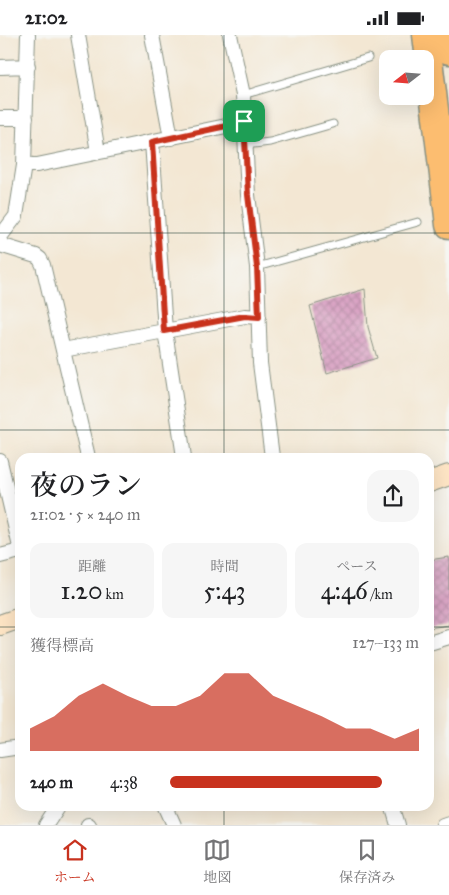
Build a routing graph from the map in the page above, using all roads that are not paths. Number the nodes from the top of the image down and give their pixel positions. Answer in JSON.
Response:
{"nodes":[{"id":1,"x":28,"y":35,"type":"edge"},
{"id":2,"x":78,"y":35,"type":"edge"},
{"id":3,"x":152,"y":35,"type":"edge"},
{"id":4,"x":230,"y":35,"type":"edge"},
{"id":5,"x":426,"y":35,"type":"edge"},
{"id":6,"x":447,"y":35,"type":"edge"},
{"id":7,"x":449,"y":51,"type":"edge"},
{"id":8,"x":368,"y":58,"type":"dead end"},
{"id":9,"x":28,"y":66,"type":"junction"},
{"id":10,"x":0,"y":67,"type":"edge"},
{"id":11,"x":243,"y":95,"type":"junction"},
{"id":12,"x":0,"y":118,"type":"edge"},
{"id":13,"x":26,"y":118,"type":"junction"},
{"id":14,"x":244,"y":121,"type":"junction"},
{"id":15,"x":333,"y":124,"type":"dead end"},
{"id":16,"x":170,"y":138,"type":"junction"},
{"id":17,"x":152,"y":142,"type":"junction"},
{"id":18,"x":245,"y":145,"type":"junction"},
{"id":19,"x":98,"y":153,"type":"junction"},
{"id":20,"x":24,"y":165,"type":"junction"},
{"id":21,"x":6,"y":221,"type":"edge"},
{"id":22,"x":418,"y":222,"type":"dead end"},
{"id":23,"x":449,"y":225,"type":"edge"},
{"id":24,"x":0,"y":237,"type":"edge"},
{"id":25,"x":0,"y":245,"type":"edge"},
{"id":26,"x":257,"y":267,"type":"junction"},
{"id":27,"x":259,"y":317,"type":"junction"},
{"id":28,"x":164,"y":331,"type":"junction"},
{"id":29,"x":63,"y":350,"type":"junction"},
{"id":30,"x":87,"y":453,"type":"edge"},
{"id":31,"x":183,"y":453,"type":"edge"},
{"id":32,"x":271,"y":453,"type":"edge"},
{"id":33,"x":0,"y":461,"type":"edge"},
{"id":34,"x":449,"y":475,"type":"edge"},
{"id":35,"x":434,"y":480,"type":"edge"},
{"id":36,"x":15,"y":526,"type":"edge"},
{"id":37,"x":15,"y":552,"type":"edge"},
{"id":38,"x":0,"y":556,"type":"edge"},
{"id":39,"x":15,"y":620,"type":"edge"},
{"id":40,"x":0,"y":625,"type":"edge"},
{"id":41,"x":449,"y":638,"type":"edge"},
{"id":42,"x":434,"y":642,"type":"edge"},
{"id":43,"x":15,"y":748,"type":"edge"},
{"id":44,"x":0,"y":750,"type":"edge"},
{"id":45,"x":55,"y":811,"type":"edge"},
{"id":46,"x":168,"y":811,"type":"edge"},
{"id":47,"x":394,"y":811,"type":"edge"},
{"id":48,"x":449,"y":823,"type":"edge"},
{"id":49,"x":46,"y":825,"type":"edge"},
{"id":50,"x":174,"y":825,"type":"edge"},
{"id":51,"x":398,"y":825,"type":"edge"},
{"id":52,"x":443,"y":825,"type":"edge"}],
"edges":[{"from":1,"to":9,"type":"street"},
{"from":2,"to":19,"type":"street"},
{"from":3,"to":16,"type":"street"},
{"from":4,"to":11,"type":"street"},
{"from":5,"to":23,"type":"highway"},
{"from":6,"to":7,"type":"highway"},
{"from":8,"to":11,"type":"lane"},
{"from":9,"to":10,"type":"street"},
{"from":9,"to":13,"type":"street"},
{"from":11,"to":14,"type":"street"},
{"from":12,"to":13,"type":"street"},
{"from":13,"to":20,"type":"street"},
{"from":14,"to":16,"type":"street"},
{"from":14,"to":18,"type":"street"},
{"from":15,"to":18,"type":"lane"},
{"from":16,"to":17,"type":"street"},
{"from":17,"to":19,"type":"street"},
{"from":17,"to":28,"type":"street"},
{"from":18,"to":26,"type":"street"},
{"from":19,"to":20,"type":"street"},
{"from":20,"to":21,"type":"street"},
{"from":21,"to":24,"type":"street"},
{"from":22,"to":26,"type":"lane"},
{"from":25,"to":29,"type":"street"},
{"from":26,"to":27,"type":"street"},
{"from":27,"to":28,"type":"street"},
{"from":27,"to":32,"type":"street"},
{"from":28,"to":29,"type":"street"},
{"from":28,"to":31,"type":"street"},
{"from":29,"to":30,"type":"street"},
{"from":33,"to":36,"type":"street"},
{"from":34,"to":35,"type":"street"},
{"from":37,"to":38,"type":"street"},
{"from":39,"to":40,"type":"street"},
{"from":41,"to":42,"type":"street"},
{"from":43,"to":44,"type":"street"},
{"from":45,"to":49,"type":"street"},
{"from":46,"to":50,"type":"street"},
{"from":47,"to":51,"type":"street"},
{"from":48,"to":52,"type":"street"}]}
